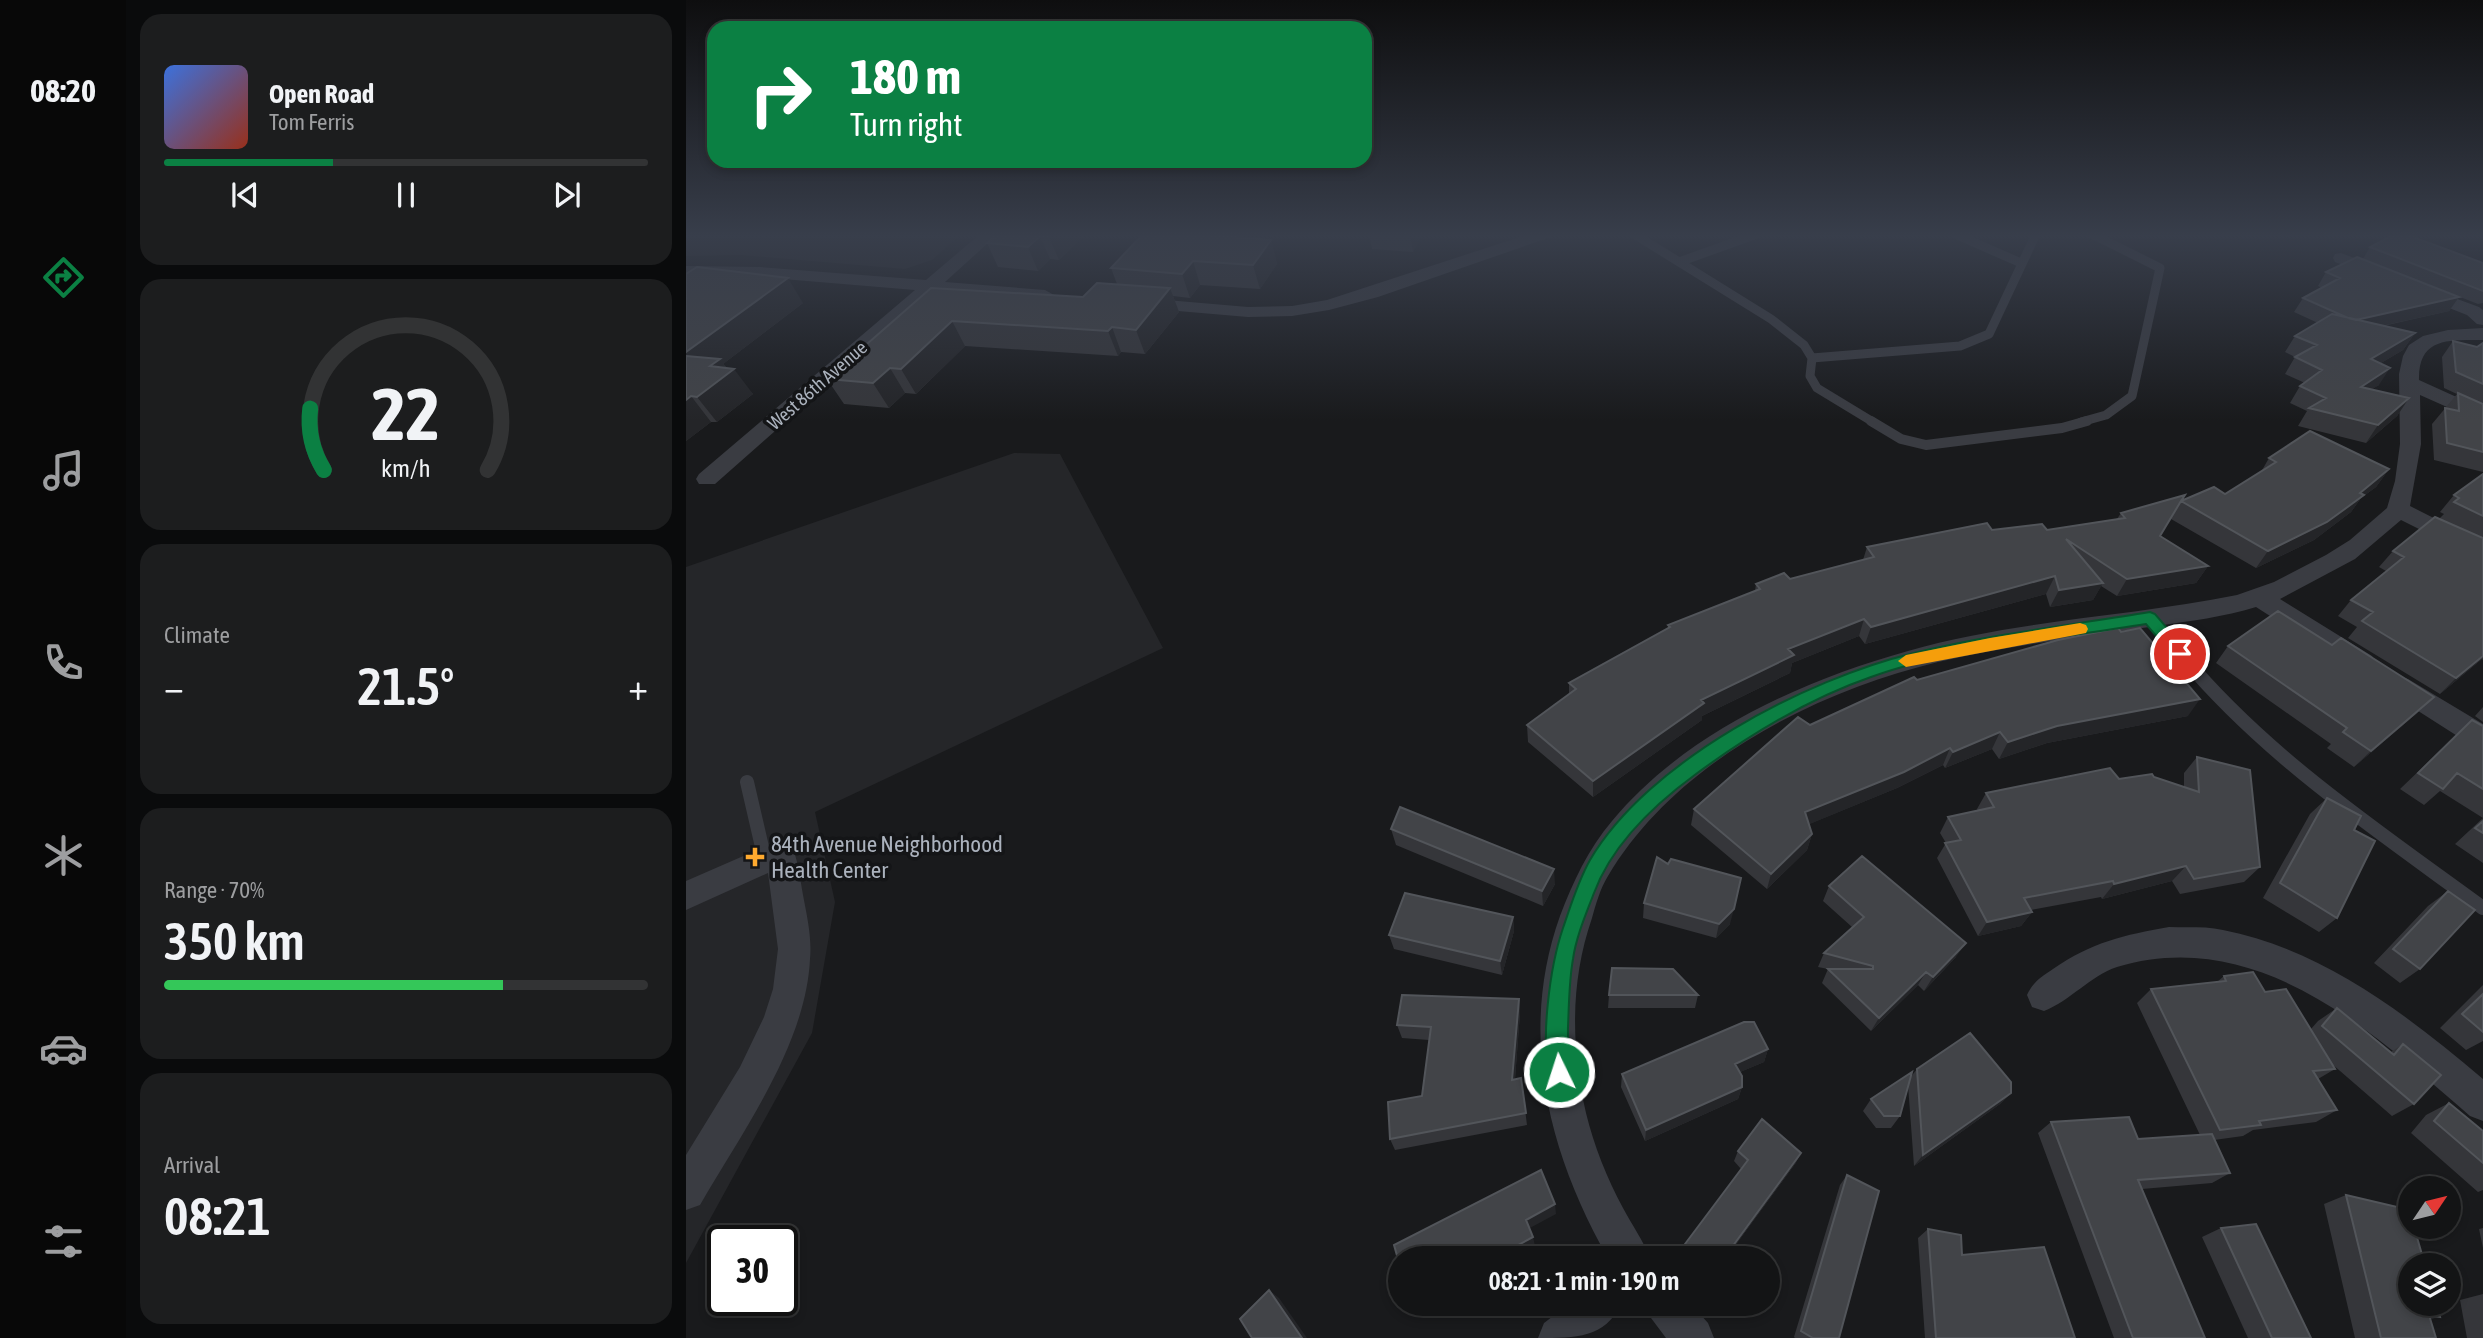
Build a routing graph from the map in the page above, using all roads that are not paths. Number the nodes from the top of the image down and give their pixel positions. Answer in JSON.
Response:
{"nodes":[{"id":1,"x":920,"y":296,"type":"edge"},
{"id":2,"x":1059,"y":296,"type":"edge"},
{"id":3,"x":1357,"y":296,"type":"edge"},
{"id":4,"x":1735,"y":296,"type":"edge"},
{"id":5,"x":2006,"y":296,"type":"edge"},
{"id":6,"x":2154,"y":296,"type":"edge"},
{"id":7,"x":2437,"y":296,"type":"edge"},
{"id":8,"x":1067,"y":297,"type":"edge"},
{"id":9,"x":1122,"y":301,"type":"edge"},
{"id":10,"x":2483,"y":320,"type":"edge"},
{"id":11,"x":2483,"y":334,"type":"edge"},
{"id":12,"x":1812,"y":358,"type":"junction"},
{"id":13,"x":2410,"y":383,"type":"junction"},
{"id":14,"x":2483,"y":417,"type":"edge"},
{"id":15,"x":707,"y":479,"type":"dead end"},
{"id":16,"x":2398,"y":509,"type":"junction"},
{"id":17,"x":2483,"y":553,"type":"edge"},
{"id":18,"x":2262,"y":599,"type":"junction"},
{"id":19,"x":2150,"y":618,"type":"junction"},
{"id":20,"x":2483,"y":738,"type":"edge"},
{"id":21,"x":747,"y":782,"type":"dead end"},
{"id":22,"x":773,"y":857,"type":"junction"},
{"id":23,"x":686,"y":896,"type":"edge"},
{"id":24,"x":2483,"y":908,"type":"edge"},
{"id":25,"x":2044,"y":995,"type":"dead end"},
{"id":26,"x":2483,"y":1103,"type":"edge"},
{"id":27,"x":686,"y":1191,"type":"edge"},
{"id":28,"x":1622,"y":1246,"type":"edge"},
{"id":29,"x":1586,"y":1316,"type":"edge"},
{"id":30,"x":1675,"y":1316,"type":"edge"},
{"id":31,"x":1559,"y":1338,"type":"edge"},
{"id":32,"x":1693,"y":1338,"type":"edge"}],
"edges":[{"from":1,"to":15,"type":"street","name":"West 86th Avenue"},
{"from":2,"to":8,"type":"street"},
{"from":3,"to":9,"type":"street"},
{"from":4,"to":12,"type":"lane"},
{"from":5,"to":12,"type":"lane"},
{"from":6,"to":12,"type":"lane"},
{"from":7,"to":10,"type":"street"},
{"from":11,"to":13,"type":"street"},
{"from":13,"to":14,"type":"street"},
{"from":13,"to":16,"type":"street"},
{"from":16,"to":17,"type":"street"},
{"from":16,"to":18,"type":"street"},
{"from":18,"to":19,"type":"street"},
{"from":18,"to":20,"type":"street"},
{"from":19,"to":24,"type":"lane"},
{"from":19,"to":28,"type":"street"},
{"from":21,"to":22,"type":"lane"},
{"from":22,"to":23,"type":"street"},
{"from":22,"to":27,"type":"street"},
{"from":25,"to":26,"type":"street"},
{"from":29,"to":31,"type":"street"},
{"from":30,"to":32,"type":"street"}]}
